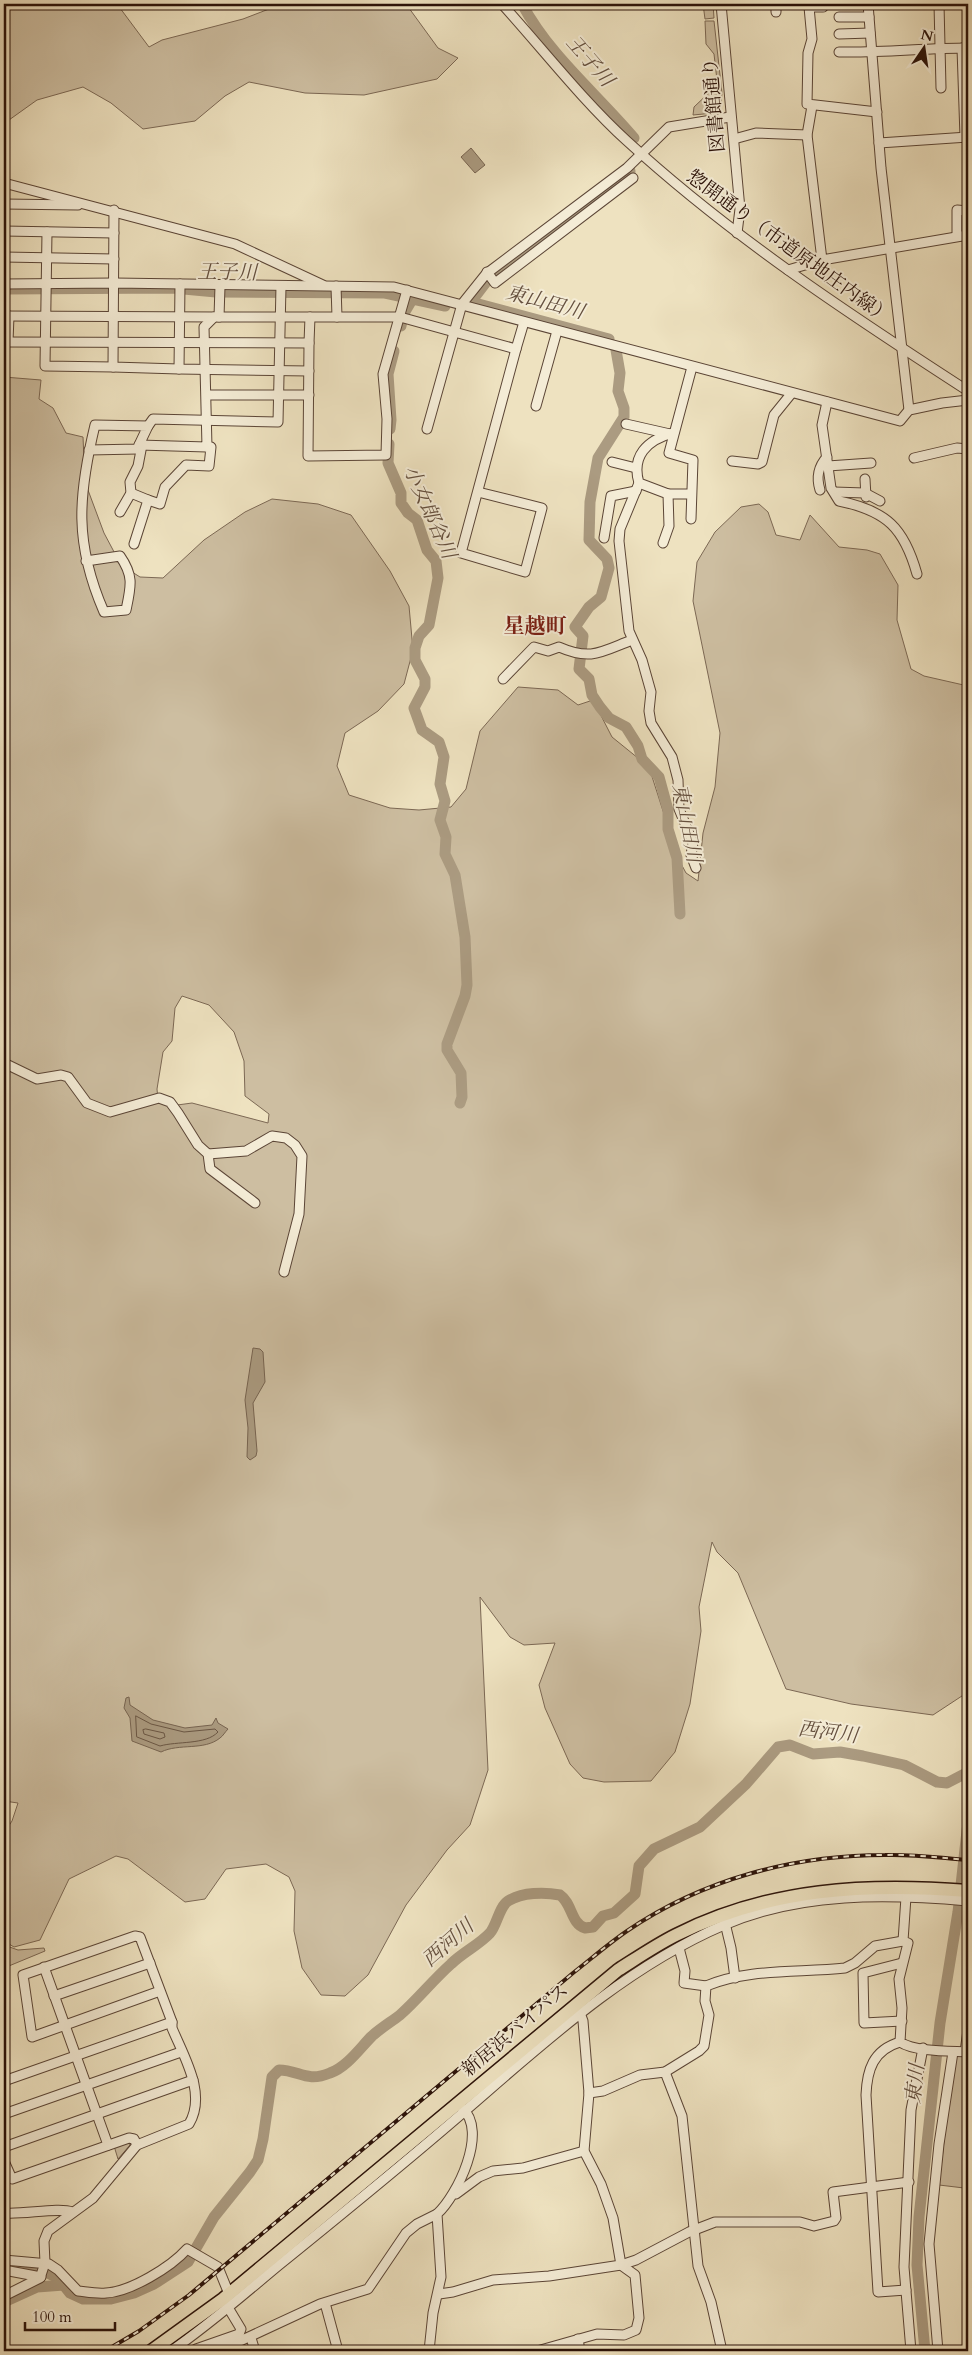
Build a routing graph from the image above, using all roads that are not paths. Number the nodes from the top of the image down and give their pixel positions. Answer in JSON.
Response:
{"nodes":[{"id":1,"x":502,"y":4,"type":"edge"},
{"id":2,"x":721,"y":4,"type":"edge"},
{"id":3,"x":824,"y":4,"type":"edge"},
{"id":4,"x":868,"y":4,"type":"edge"},
{"id":5,"x":939,"y":4,"type":"edge"},
{"id":6,"x":809,"y":6,"type":"edge"},
{"id":7,"x":839,"y":17,"type":"dead end"},
{"id":8,"x":869,"y":17,"type":"junction"},
{"id":9,"x":870,"y":33,"type":"junction"},
{"id":10,"x":839,"y":34,"type":"dead end"},
{"id":11,"x":940,"y":48,"type":"junction"},
{"id":12,"x":965,"y":48,"type":"edge"},
{"id":13,"x":839,"y":52,"type":"dead end"},
{"id":14,"x":871,"y":53,"type":"junction"},
{"id":15,"x":941,"y":88,"type":"dead end"},
{"id":16,"x":812,"y":106,"type":"junction"},
{"id":17,"x":877,"y":112,"type":"junction"},
{"id":18,"x":730,"y":117,"type":"junction"},
{"id":19,"x":807,"y":136,"type":"junction"},
{"id":20,"x":967,"y":137,"type":"edge"},
{"id":21,"x":734,"y":139,"type":"junction"},
{"id":22,"x":880,"y":143,"type":"junction"},
{"id":23,"x":642,"y":154,"type":"junction"},
{"id":24,"x":633,"y":178,"type":"dead end"},
{"id":25,"x":4,"y":183,"type":"edge"},
{"id":26,"x":80,"y":202,"type":"junction"},
{"id":27,"x":4,"y":204,"type":"edge"},
{"id":28,"x":114,"y":210,"type":"junction"},
{"id":29,"x":968,"y":210,"type":"edge"},
{"id":30,"x":4,"y":231,"type":"edge"},
{"id":31,"x":47,"y":232,"type":"junction"},
{"id":32,"x":114,"y":233,"type":"junction"},
{"id":33,"x":737,"y":233,"type":"junction"},
{"id":34,"x":968,"y":235,"type":"edge"},
{"id":35,"x":957,"y":236,"type":"junction"},
{"id":36,"x":890,"y":248,"type":"junction"},
{"id":37,"x":4,"y":257,"type":"edge"},
{"id":38,"x":46,"y":257,"type":"junction"},
{"id":39,"x":114,"y":259,"type":"junction"},
{"id":40,"x":822,"y":260,"type":"junction"},
{"id":41,"x":788,"y":270,"type":"junction"},
{"id":42,"x":295,"y":272,"type":"junction"},
{"id":43,"x":488,"y":273,"type":"junction"},
{"id":44,"x":4,"y":284,"type":"edge"},
{"id":45,"x":114,"y":286,"type":"junction"},
{"id":46,"x":292,"y":286,"type":"junction"},
{"id":47,"x":325,"y":286,"type":"junction"},
{"id":48,"x":46,"y":287,"type":"junction"},
{"id":49,"x":180,"y":287,"type":"junction"},
{"id":50,"x":220,"y":289,"type":"junction"},
{"id":51,"x":281,"y":289,"type":"junction"},
{"id":52,"x":336,"y":290,"type":"junction"},
{"id":53,"x":406,"y":294,"type":"junction"},
{"id":54,"x":462,"y":304,"type":"junction"},
{"id":55,"x":6,"y":316,"type":"edge"},
{"id":56,"x":46,"y":316,"type":"junction"},
{"id":57,"x":114,"y":316,"type":"junction"},
{"id":58,"x":281,"y":316,"type":"junction"},
{"id":59,"x":180,"y":317,"type":"junction"},
{"id":60,"x":216,"y":317,"type":"junction"},
{"id":61,"x":310,"y":317,"type":"junction"},
{"id":62,"x":337,"y":317,"type":"junction"},
{"id":63,"x":402,"y":318,"type":"junction"},
{"id":64,"x":524,"y":322,"type":"junction"},
{"id":65,"x":557,"y":331,"type":"junction"},
{"id":66,"x":454,"y":333,"type":"junction"},
{"id":67,"x":6,"y":342,"type":"edge"},
{"id":68,"x":46,"y":342,"type":"junction"},
{"id":69,"x":112,"y":343,"type":"junction"},
{"id":70,"x":179,"y":343,"type":"junction"},
{"id":71,"x":204,"y":343,"type":"junction"},
{"id":72,"x":281,"y":343,"type":"junction"},
{"id":73,"x":309,"y":343,"type":"junction"},
{"id":74,"x":516,"y":349,"type":"junction"},
{"id":75,"x":903,"y":349,"type":"junction"},
{"id":76,"x":692,"y":367,"type":"junction"},
{"id":77,"x":113,"y":368,"type":"junction"},
{"id":78,"x":179,"y":369,"type":"junction"},
{"id":79,"x":205,"y":370,"type":"junction"},
{"id":80,"x":280,"y":370,"type":"junction"},
{"id":81,"x":309,"y":371,"type":"junction"},
{"id":82,"x":968,"y":391,"type":"edge"},
{"id":83,"x":791,"y":394,"type":"junction"},
{"id":84,"x":207,"y":395,"type":"junction"},
{"id":85,"x":280,"y":395,"type":"junction"},
{"id":86,"x":309,"y":395,"type":"junction"},
{"id":87,"x":968,"y":400,"type":"edge"},
{"id":88,"x":827,"y":402,"type":"junction"},
{"id":89,"x":536,"y":406,"type":"dead end"},
{"id":90,"x":909,"y":410,"type":"junction"},
{"id":91,"x":207,"y":420,"type":"junction"},
{"id":92,"x":626,"y":424,"type":"dead end"},
{"id":93,"x":148,"y":426,"type":"junction"},
{"id":94,"x":427,"y":429,"type":"dead end"},
{"id":95,"x":672,"y":433,"type":"junction"},
{"id":96,"x":140,"y":446,"type":"junction"},
{"id":97,"x":207,"y":447,"type":"junction"},
{"id":98,"x":968,"y":449,"type":"edge"},
{"id":99,"x":89,"y":450,"type":"junction"},
{"id":100,"x":914,"y":458,"type":"dead end"},
{"id":101,"x":732,"y":461,"type":"dead end"},
{"id":102,"x":828,"y":461,"type":"junction"},
{"id":103,"x":612,"y":462,"type":"dead end"},
{"id":104,"x":871,"y":463,"type":"dead end"},
{"id":105,"x":636,"y":468,"type":"junction"},
{"id":106,"x":865,"y":480,"type":"dead end"},
{"id":107,"x":637,"y":487,"type":"junction"},
{"id":108,"x":820,"y":490,"type":"dead end"},
{"id":109,"x":478,"y":492,"type":"junction"},
{"id":110,"x":834,"y":492,"type":"junction"},
{"id":111,"x":131,"y":493,"type":"junction"},
{"id":112,"x":866,"y":493,"type":"junction"},
{"id":113,"x":668,"y":494,"type":"junction"},
{"id":114,"x":692,"y":494,"type":"junction"},
{"id":115,"x":148,"y":500,"type":"junction"},
{"id":116,"x":880,"y":501,"type":"dead end"},
{"id":117,"x":866,"y":508,"type":"junction"},
{"id":118,"x":120,"y":512,"type":"dead end"},
{"id":119,"x":691,"y":519,"type":"dead end"},
{"id":120,"x":604,"y":538,"type":"dead end"},
{"id":121,"x":663,"y":543,"type":"dead end"},
{"id":122,"x":134,"y":544,"type":"dead end"},
{"id":123,"x":86,"y":561,"type":"junction"},
{"id":124,"x":917,"y":574,"type":"dead end"},
{"id":125,"x":632,"y":640,"type":"junction"},
{"id":126,"x":503,"y":679,"type":"dead end"},
{"id":127,"x":696,"y":868,"type":"dead end"},
{"id":128,"x":4,"y":1064,"type":"edge"},
{"id":129,"x":208,"y":1154,"type":"junction"},
{"id":130,"x":255,"y":1203,"type":"dead end"},
{"id":131,"x":284,"y":1272,"type":"dead end"},
{"id":132,"x":968,"y":1891,"type":"edge"},
{"id":133,"x":945,"y":1894,"type":"junction"},
{"id":134,"x":906,"y":1897,"type":"junction"},
{"id":135,"x":968,"y":1901,"type":"edge"},
{"id":136,"x":724,"y":1920,"type":"junction"},
{"id":137,"x":903,"y":1941,"type":"junction"},
{"id":138,"x":679,"y":1948,"type":"junction"},
{"id":139,"x":150,"y":1963,"type":"junction"},
{"id":140,"x":902,"y":1963,"type":"junction"},
{"id":141,"x":44,"y":1967,"type":"junction"},
{"id":142,"x":735,"y":1978,"type":"junction"},
{"id":143,"x":706,"y":1986,"type":"junction"},
{"id":144,"x":160,"y":1991,"type":"junction"},
{"id":145,"x":54,"y":1996,"type":"junction"},
{"id":146,"x":580,"y":2013,"type":"junction"},
{"id":147,"x":902,"y":2021,"type":"junction"},
{"id":148,"x":172,"y":2022,"type":"junction"},
{"id":149,"x":64,"y":2025,"type":"junction"},
{"id":150,"x":968,"y":2030,"type":"edge"},
{"id":151,"x":900,"y":2042,"type":"junction"},
{"id":152,"x":925,"y":2049,"type":"junction"},
{"id":153,"x":182,"y":2052,"type":"junction"},
{"id":154,"x":952,"y":2052,"type":"junction"},
{"id":155,"x":966,"y":2052,"type":"edge"},
{"id":156,"x":75,"y":2055,"type":"junction"},
{"id":157,"x":665,"y":2072,"type":"junction"},
{"id":158,"x":193,"y":2080,"type":"junction"},
{"id":159,"x":4,"y":2081,"type":"edge"},
{"id":160,"x":85,"y":2086,"type":"junction"},
{"id":161,"x":589,"y":2093,"type":"junction"},
{"id":162,"x":461,"y":2107,"type":"junction"},
{"id":163,"x":4,"y":2114,"type":"edge"},
{"id":164,"x":96,"y":2115,"type":"junction"},
{"id":165,"x":108,"y":2145,"type":"junction"},
{"id":166,"x":137,"y":2145,"type":"junction"},
{"id":167,"x":4,"y":2147,"type":"edge"},
{"id":168,"x":584,"y":2151,"type":"junction"},
{"id":169,"x":4,"y":2161,"type":"edge"},
{"id":170,"x":910,"y":2182,"type":"junction"},
{"id":171,"x":871,"y":2187,"type":"junction"},
{"id":172,"x":452,"y":2194,"type":"junction"},
{"id":173,"x":72,"y":2212,"type":"junction"},
{"id":174,"x":4,"y":2213,"type":"edge"},
{"id":175,"x":437,"y":2214,"type":"junction"},
{"id":176,"x":693,"y":2230,"type":"junction"},
{"id":177,"x":4,"y":2260,"type":"edge"},
{"id":178,"x":621,"y":2265,"type":"junction"},
{"id":179,"x":4,"y":2270,"type":"edge"},
{"id":180,"x":43,"y":2270,"type":"junction"},
{"id":181,"x":906,"y":2290,"type":"junction"},
{"id":182,"x":439,"y":2294,"type":"junction"},
{"id":183,"x":4,"y":2296,"type":"edge"},
{"id":184,"x":227,"y":2300,"type":"junction"},
{"id":185,"x":325,"y":2303,"type":"junction"},
{"id":186,"x":251,"y":2338,"type":"junction"},
{"id":187,"x":578,"y":2339,"type":"junction"},
{"id":188,"x":193,"y":2350,"type":"edge"},
{"id":189,"x":151,"y":2351,"type":"edge"},
{"id":190,"x":171,"y":2351,"type":"edge"},
{"id":191,"x":255,"y":2351,"type":"edge"},
{"id":192,"x":338,"y":2351,"type":"edge"},
{"id":193,"x":428,"y":2351,"type":"edge"},
{"id":194,"x":537,"y":2351,"type":"edge"},
{"id":195,"x":580,"y":2351,"type":"edge"},
{"id":196,"x":722,"y":2351,"type":"edge"},
{"id":197,"x":912,"y":2351,"type":"edge"},
{"id":198,"x":938,"y":2351,"type":"edge"}],
"edges":[{"from":1,"to":23,"type":"street","name":"惣開通り（市道原地庄内線）"},
{"from":2,"to":18,"type":"street","name":"図書館通り"},
{"from":3,"to":6,"type":"street"},
{"from":4,"to":8,"type":"street"},
{"from":5,"to":11,"type":"street"},
{"from":6,"to":16,"type":"street"},
{"from":7,"to":8,"type":"street"},
{"from":8,"to":9,"type":"street"},
{"from":9,"to":10,"type":"street"},
{"from":9,"to":14,"type":"street"},
{"from":11,"to":12,"type":"street"},
{"from":11,"to":14,"type":"street"},
{"from":11,"to":15,"type":"street"},
{"from":12,"to":20,"type":"street"},
{"from":13,"to":14,"type":"street"},
{"from":14,"to":17,"type":"street"},
{"from":16,"to":17,"type":"street"},
{"from":16,"to":19,"type":"street"},
{"from":17,"to":22,"type":"street"},
{"from":18,"to":21,"type":"street","name":"図書館通り"},
{"from":18,"to":23,"type":"street"},
{"from":19,"to":21,"type":"street"},
{"from":19,"to":40,"type":"street"},
{"from":20,"to":22,"type":"street"},
{"from":21,"to":33,"type":"street","name":"図書館通り"},
{"from":22,"to":36,"type":"street"},
{"from":23,"to":33,"type":"street","name":"惣開通り（市道原地庄内線）"},
{"from":23,"to":43,"type":"street"},
{"from":24,"to":43,"type":"street"},
{"from":25,"to":26,"type":"street"},
{"from":26,"to":27,"type":"street"},
{"from":26,"to":28,"type":"street"},
{"from":28,"to":32,"type":"street"},
{"from":28,"to":42,"type":"street"},
{"from":29,"to":35,"type":"street"},
{"from":30,"to":31,"type":"street"},
{"from":31,"to":32,"type":"street"},
{"from":31,"to":38,"type":"street"},
{"from":32,"to":39,"type":"street"},
{"from":33,"to":41,"type":"street","name":"惣開通り（市道原地庄内線）"},
{"from":34,"to":35,"type":"street"},
{"from":35,"to":36,"type":"street"},
{"from":36,"to":40,"type":"street"},
{"from":36,"to":75,"type":"street"},
{"from":37,"to":38,"type":"street"},
{"from":38,"to":39,"type":"street"},
{"from":38,"to":48,"type":"street"},
{"from":39,"to":45,"type":"street"},
{"from":40,"to":41,"type":"street"},
{"from":41,"to":75,"type":"street","name":"惣開通り（市道原地庄内線）"},
{"from":42,"to":46,"type":"street"},
{"from":42,"to":47,"type":"street"},
{"from":43,"to":54,"type":"street"},
{"from":44,"to":48,"type":"street"},
{"from":45,"to":48,"type":"street"},
{"from":45,"to":49,"type":"street"},
{"from":45,"to":57,"type":"street"},
{"from":46,"to":47,"type":"street"},
{"from":46,"to":51,"type":"street"},
{"from":47,"to":52,"type":"street"},
{"from":48,"to":56,"type":"street"},
{"from":49,"to":50,"type":"street"},
{"from":49,"to":59,"type":"street"},
{"from":50,"to":51,"type":"street"},
{"from":50,"to":60,"type":"street"},
{"from":51,"to":58,"type":"street"},
{"from":52,"to":53,"type":"street"},
{"from":52,"to":62,"type":"street"},
{"from":53,"to":54,"type":"street"},
{"from":53,"to":63,"type":"street"},
{"from":54,"to":64,"type":"street"},
{"from":54,"to":66,"type":"street"},
{"from":55,"to":56,"type":"street"},
{"from":55,"to":67,"type":"street"},
{"from":56,"to":57,"type":"street"},
{"from":56,"to":68,"type":"street"},
{"from":57,"to":59,"type":"street"},
{"from":57,"to":69,"type":"street"},
{"from":58,"to":60,"type":"street"},
{"from":58,"to":61,"type":"street"},
{"from":58,"to":72,"type":"street"},
{"from":59,"to":60,"type":"street"},
{"from":59,"to":70,"type":"street"},
{"from":60,"to":71,"type":"street"},
{"from":61,"to":62,"type":"street"},
{"from":61,"to":73,"type":"street"},
{"from":62,"to":63,"type":"street"},
{"from":63,"to":66,"type":"street"},
{"from":63,"to":86,"type":"street"},
{"from":64,"to":65,"type":"street"},
{"from":64,"to":74,"type":"street"},
{"from":65,"to":76,"type":"street"},
{"from":65,"to":89,"type":"street"},
{"from":66,"to":74,"type":"street"},
{"from":66,"to":94,"type":"street"},
{"from":67,"to":68,"type":"street"},
{"from":68,"to":69,"type":"street"},
{"from":68,"to":77,"type":"street"},
{"from":69,"to":70,"type":"street"},
{"from":69,"to":77,"type":"street"},
{"from":70,"to":71,"type":"street"},
{"from":70,"to":78,"type":"street"},
{"from":71,"to":72,"type":"street"},
{"from":71,"to":79,"type":"street"},
{"from":72,"to":73,"type":"street"},
{"from":72,"to":80,"type":"street"},
{"from":73,"to":81,"type":"street"},
{"from":74,"to":109,"type":"street"},
{"from":75,"to":82,"type":"street","name":"惣開通り（市道原地庄内線）"},
{"from":75,"to":90,"type":"street"},
{"from":76,"to":83,"type":"street"},
{"from":76,"to":95,"type":"street"},
{"from":77,"to":78,"type":"street"},
{"from":78,"to":79,"type":"street"},
{"from":79,"to":80,"type":"street"},
{"from":79,"to":84,"type":"street"},
{"from":80,"to":81,"type":"street"},
{"from":80,"to":85,"type":"street"},
{"from":81,"to":86,"type":"street"},
{"from":83,"to":88,"type":"street"},
{"from":83,"to":101,"type":"street"},
{"from":84,"to":85,"type":"street"},
{"from":84,"to":91,"type":"street"},
{"from":85,"to":86,"type":"street"},
{"from":85,"to":91,"type":"street"},
{"from":87,"to":90,"type":"street"},
{"from":88,"to":90,"type":"street"},
{"from":88,"to":102,"type":"street"},
{"from":91,"to":93,"type":"street"},
{"from":91,"to":97,"type":"street"},
{"from":92,"to":95,"type":"street"},
{"from":93,"to":96,"type":"street"},
{"from":93,"to":99,"type":"street"},
{"from":95,"to":105,"type":"street"},
{"from":95,"to":114,"type":"street"},
{"from":96,"to":97,"type":"street"},
{"from":96,"to":99,"type":"street"},
{"from":96,"to":111,"type":"street"},
{"from":97,"to":115,"type":"street"},
{"from":98,"to":100,"type":"street"},
{"from":99,"to":123,"type":"street"},
{"from":102,"to":104,"type":"street"},
{"from":102,"to":108,"type":"street"},
{"from":102,"to":110,"type":"street"},
{"from":103,"to":105,"type":"street"},
{"from":105,"to":107,"type":"street"},
{"from":106,"to":112,"type":"street"},
{"from":107,"to":113,"type":"street"},
{"from":107,"to":120,"type":"street"},
{"from":107,"to":125,"type":"street"},
{"from":109,"to":109,"type":"street"},
{"from":110,"to":112,"type":"street"},
{"from":110,"to":117,"type":"street"},
{"from":111,"to":115,"type":"street"},
{"from":111,"to":118,"type":"street"},
{"from":112,"to":116,"type":"street"},
{"from":112,"to":117,"type":"street"},
{"from":113,"to":114,"type":"street"},
{"from":113,"to":121,"type":"street"},
{"from":114,"to":119,"type":"street"},
{"from":115,"to":122,"type":"street"},
{"from":117,"to":124,"type":"street"},
{"from":123,"to":123,"type":"street"},
{"from":125,"to":126,"type":"street"},
{"from":125,"to":127,"type":"street"},
{"from":128,"to":129,"type":"street"},
{"from":129,"to":130,"type":"street"},
{"from":129,"to":131,"type":"street"},
{"from":132,"to":133,"type":"highway","name":"新居浜バイパス"},
{"from":133,"to":134,"type":"street"},
{"from":133,"to":135,"type":"street"},
{"from":133,"to":136,"type":"highway","name":"新居浜バイパス"},
{"from":134,"to":136,"type":"street"},
{"from":134,"to":137,"type":"street"},
{"from":136,"to":138,"type":"street"},
{"from":136,"to":142,"type":"street"},
{"from":136,"to":162,"type":"highway","name":"新居浜バイパス"},
{"from":137,"to":140,"type":"street"},
{"from":137,"to":142,"type":"street"},
{"from":138,"to":143,"type":"street"},
{"from":138,"to":146,"type":"street"},
{"from":139,"to":141,"type":"street"},
{"from":139,"to":144,"type":"street"},
{"from":139,"to":145,"type":"street"},
{"from":140,"to":147,"type":"street"},
{"from":140,"to":147,"type":"street"},
{"from":141,"to":145,"type":"street"},
{"from":141,"to":149,"type":"street"},
{"from":142,"to":143,"type":"street"},
{"from":143,"to":157,"type":"street"},
{"from":144,"to":148,"type":"street"},
{"from":144,"to":149,"type":"street"},
{"from":145,"to":149,"type":"street"},
{"from":146,"to":161,"type":"street"},
{"from":146,"to":162,"type":"street"},
{"from":147,"to":151,"type":"street"},
{"from":148,"to":153,"type":"street"},
{"from":148,"to":156,"type":"street"},
{"from":149,"to":156,"type":"street"},
{"from":150,"to":155,"type":"street"},
{"from":151,"to":152,"type":"street"},
{"from":151,"to":171,"type":"street"},
{"from":152,"to":154,"type":"street"},
{"from":152,"to":170,"type":"street"},
{"from":153,"to":158,"type":"street"},
{"from":153,"to":160,"type":"street"},
{"from":154,"to":155,"type":"street"},
{"from":154,"to":198,"type":"street"},
{"from":156,"to":159,"type":"street"},
{"from":156,"to":160,"type":"street"},
{"from":157,"to":161,"type":"street"},
{"from":157,"to":176,"type":"street"},
{"from":158,"to":164,"type":"street"},
{"from":158,"to":166,"type":"street"},
{"from":160,"to":163,"type":"street"},
{"from":160,"to":164,"type":"street"},
{"from":161,"to":168,"type":"street"},
{"from":162,"to":172,"type":"street"},
{"from":162,"to":184,"type":"highway","name":"新居浜バイパス"},
{"from":164,"to":165,"type":"street"},
{"from":164,"to":167,"type":"street"},
{"from":165,"to":166,"type":"street"},
{"from":165,"to":169,"type":"street"},
{"from":166,"to":173,"type":"street"},
{"from":168,"to":172,"type":"street"},
{"from":168,"to":178,"type":"street"},
{"from":170,"to":171,"type":"street"},
{"from":170,"to":181,"type":"street"},
{"from":171,"to":176,"type":"street"},
{"from":171,"to":181,"type":"street"},
{"from":172,"to":175,"type":"street"},
{"from":173,"to":174,"type":"street"},
{"from":173,"to":180,"type":"street"},
{"from":175,"to":182,"type":"street"},
{"from":175,"to":185,"type":"street"},
{"from":176,"to":178,"type":"street"},
{"from":176,"to":196,"type":"street"},
{"from":177,"to":180,"type":"street"},
{"from":178,"to":182,"type":"street"},
{"from":178,"to":187,"type":"street"},
{"from":179,"to":180,"type":"street"},
{"from":180,"to":183,"type":"street"},
{"from":180,"to":184,"type":"street"},
{"from":181,"to":197,"type":"street"},
{"from":182,"to":193,"type":"street"},
{"from":184,"to":188,"type":"street"},
{"from":184,"to":189,"type":"highway","name":"新居浜バイパス"},
{"from":184,"to":190,"type":"street"},
{"from":185,"to":186,"type":"street"},
{"from":185,"to":192,"type":"street"},
{"from":186,"to":188,"type":"street"},
{"from":186,"to":191,"type":"street"},
{"from":187,"to":194,"type":"street"},
{"from":187,"to":195,"type":"street"}]}
